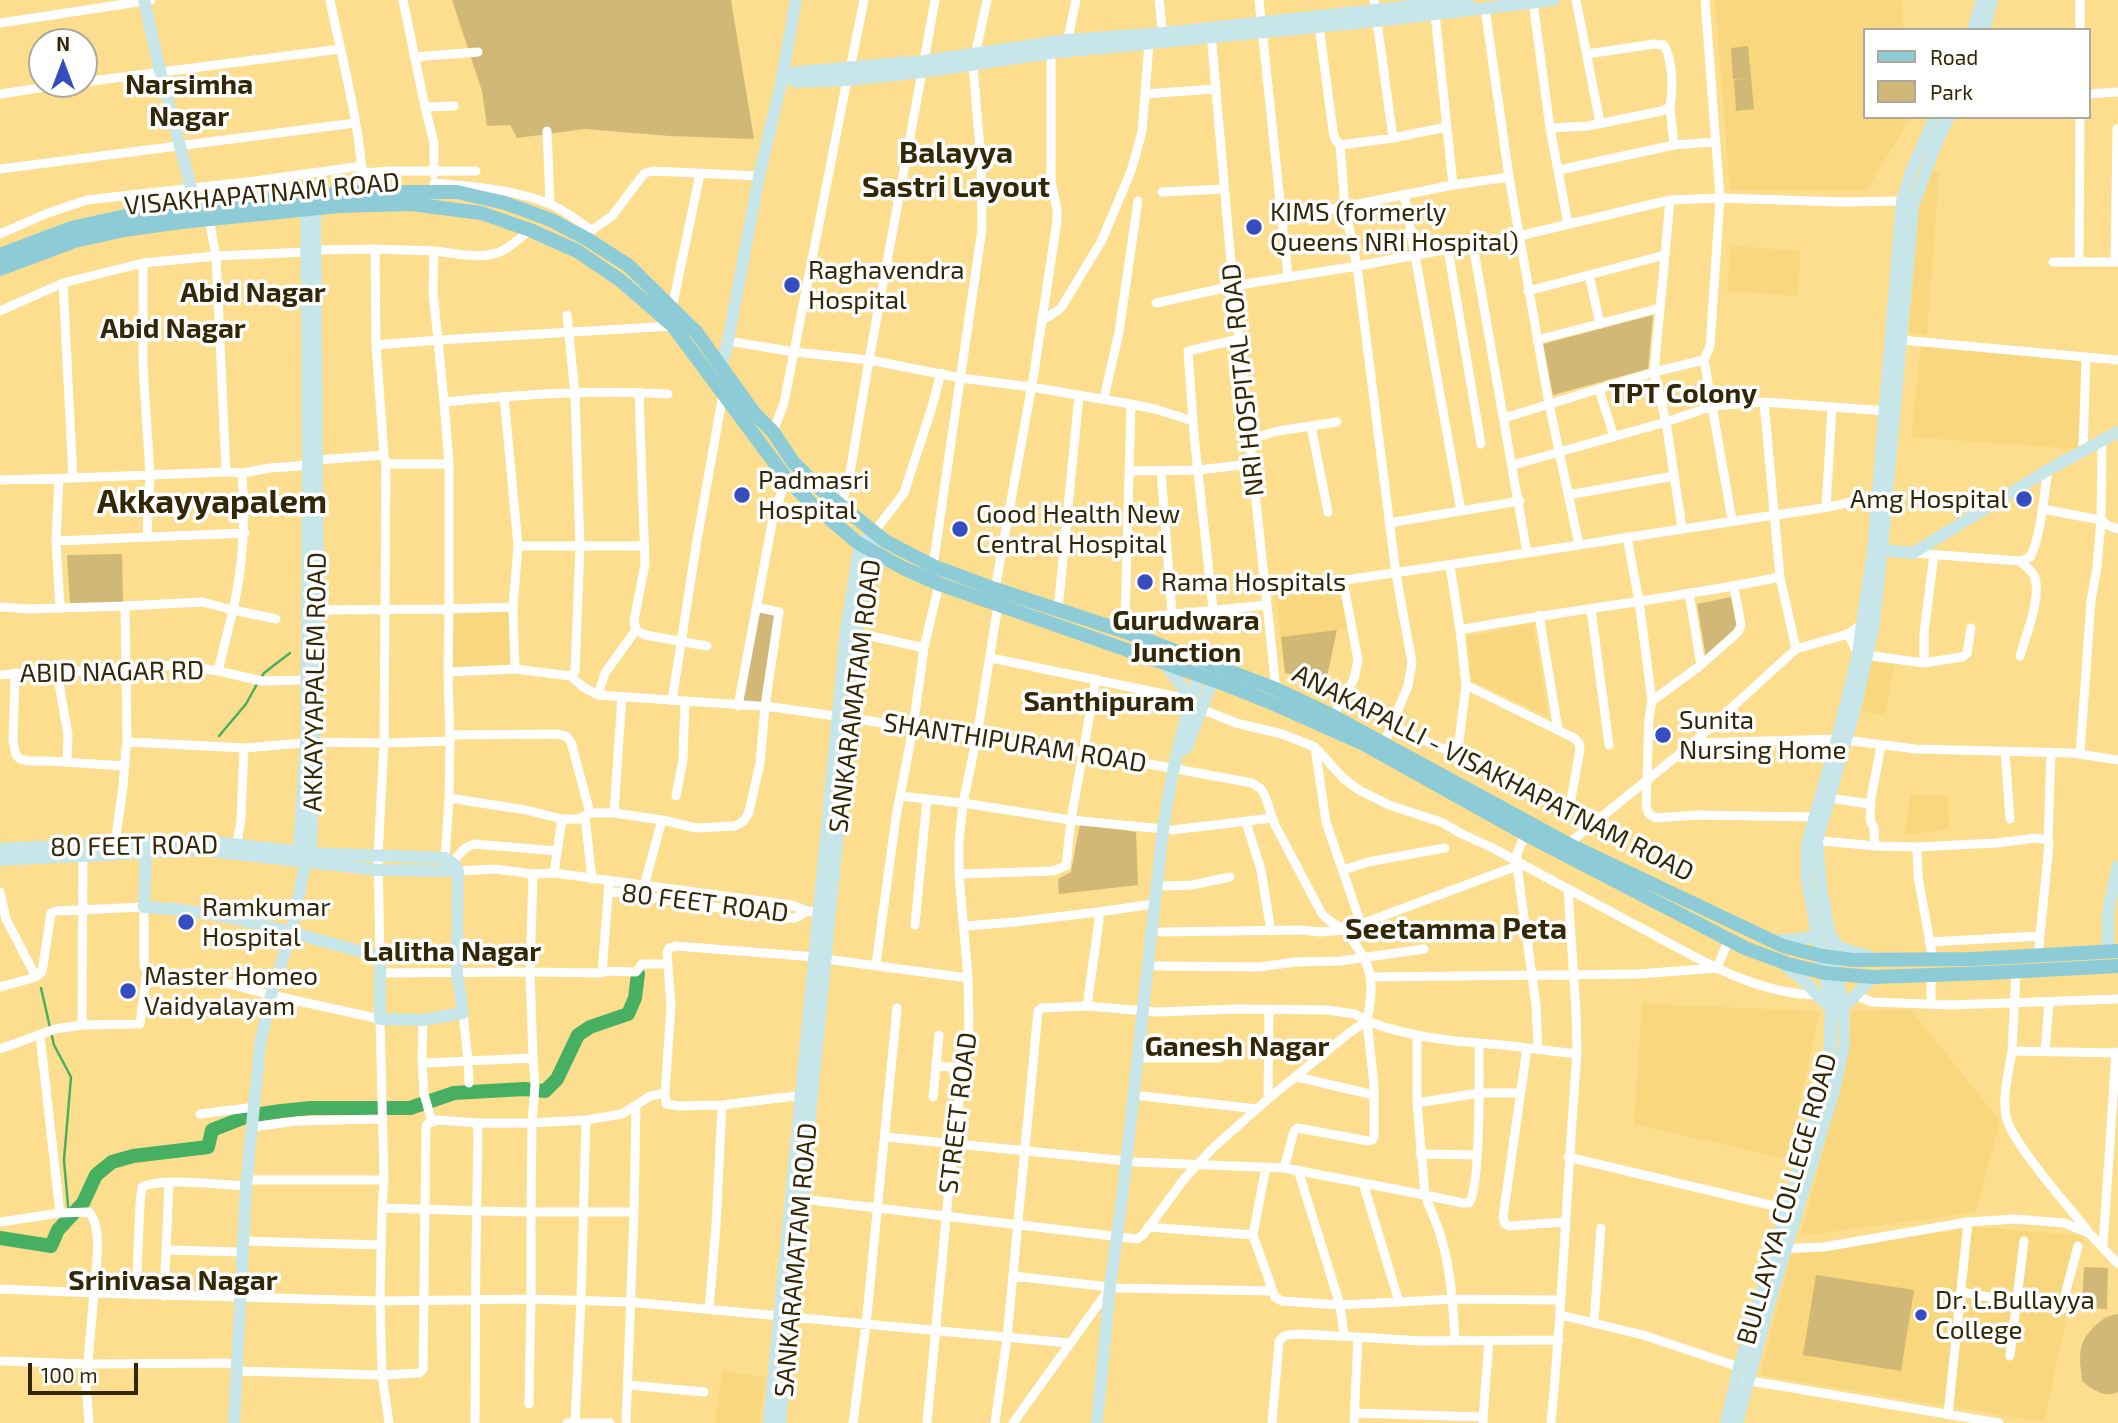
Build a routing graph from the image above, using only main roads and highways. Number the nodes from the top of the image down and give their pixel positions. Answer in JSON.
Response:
{"nodes":[{"id":1,"x":144,"y":0,"type":"edge"},
{"id":2,"x":796,"y":0,"type":"edge"},
{"id":3,"x":1468,"y":0,"type":"edge"},
{"id":4,"x":1554,"y":0,"type":"edge"},
{"id":5,"x":1982,"y":0,"type":"edge"},
{"id":6,"x":1992,"y":0,"type":"edge"},
{"id":7,"x":1528,"y":2,"type":"edge"},
{"id":8,"x":1434,"y":6,"type":"edge"},
{"id":9,"x":1375,"y":10,"type":"edge"},
{"id":10,"x":1262,"y":27,"type":"junction"},
{"id":11,"x":1974,"y":28,"type":"edge"},
{"id":12,"x":1984,"y":28,"type":"edge"},
{"id":13,"x":1164,"y":37,"type":"junction"},
{"id":14,"x":1068,"y":46,"type":"junction"},
{"id":15,"x":786,"y":76,"type":"junction"},
{"id":16,"x":1934,"y":119,"type":"edge"},
{"id":17,"x":1948,"y":119,"type":"edge"},
{"id":18,"x":310,"y":203,"type":"junction"},
{"id":19,"x":196,"y":206,"type":"junction"},
{"id":20,"x":0,"y":255,"type":"edge"},
{"id":21,"x":0,"y":269,"type":"edge"},
{"id":22,"x":721,"y":368,"type":"junction"},
{"id":23,"x":1891,"y":411,"type":"junction"},
{"id":24,"x":2118,"y":432,"type":"edge"},
{"id":25,"x":313,"y":461,"type":"junction"},
{"id":26,"x":1883,"y":496,"type":"junction"},
{"id":27,"x":874,"y":533,"type":"junction"},
{"id":28,"x":866,"y":547,"type":"junction"},
{"id":29,"x":1882,"y":550,"type":"junction"},
{"id":30,"x":1862,"y":655,"type":"junction"},
{"id":31,"x":1165,"y":664,"type":"junction"},
{"id":32,"x":1209,"y":671,"type":"junction"},
{"id":33,"x":1193,"y":703,"type":"junction"},
{"id":34,"x":845,"y":717,"type":"junction"},
{"id":35,"x":1842,"y":740,"type":"junction"},
{"id":36,"x":310,"y":743,"type":"junction"},
{"id":37,"x":1176,"y":769,"type":"junction"},
{"id":38,"x":1168,"y":829,"type":"junction"},
{"id":39,"x":1812,"y":840,"type":"junction"},
{"id":40,"x":0,"y":849,"type":"edge"},
{"id":41,"x":83,"y":850,"type":"junction"},
{"id":42,"x":236,"y":850,"type":"junction"},
{"id":43,"x":146,"y":853,"type":"junction"},
{"id":44,"x":0,"y":860,"type":"edge"},
{"id":45,"x":304,"y":861,"type":"junction"},
{"id":46,"x":452,"y":864,"type":"junction"},
{"id":47,"x":2118,"y":866,"type":"edge"},
{"id":48,"x":2118,"y":903,"type":"edge"},
{"id":49,"x":2109,"y":930,"type":"junction"},
{"id":50,"x":1823,"y":932,"type":"junction"},
{"id":51,"x":290,"y":933,"type":"junction"},
{"id":52,"x":1773,"y":942,"type":"junction"},
{"id":53,"x":2113,"y":951,"type":"edge"},
{"id":54,"x":1828,"y":957,"type":"junction"},
{"id":55,"x":1878,"y":960,"type":"junction"},
{"id":56,"x":1779,"y":961,"type":"junction"},
{"id":57,"x":2118,"y":966,"type":"edge"},
{"id":58,"x":1831,"y":974,"type":"junction"},
{"id":59,"x":1872,"y":977,"type":"junction"},
{"id":60,"x":1837,"y":1009,"type":"junction"},
{"id":61,"x":1148,"y":1011,"type":"junction"},
{"id":62,"x":806,"y":1097,"type":"junction"},
{"id":63,"x":1131,"y":1161,"type":"junction"},
{"id":64,"x":1781,"y":1249,"type":"junction"},
{"id":65,"x":1114,"y":1287,"type":"junction"},
{"id":66,"x":785,"y":1318,"type":"junction"},
{"id":67,"x":1741,"y":1375,"type":"junction"},
{"id":68,"x":234,"y":1423,"type":"edge"},
{"id":69,"x":769,"y":1423,"type":"edge"},
{"id":70,"x":780,"y":1423,"type":"edge"},
{"id":71,"x":1097,"y":1423,"type":"edge"},
{"id":72,"x":1106,"y":1423,"type":"edge"},
{"id":73,"x":1726,"y":1423,"type":"edge"},
{"id":74,"x":1737,"y":1423,"type":"edge"}],
"edges":[{"from":1,"to":19,"type":"main road"},
{"from":2,"to":15,"type":"main road"},
{"from":3,"to":8,"type":"main road"},
{"from":4,"to":7,"type":"main road"},
{"from":5,"to":11,"type":"main road"},
{"from":6,"to":12,"type":"main road"},
{"from":7,"to":8,"type":"main road"},
{"from":8,"to":9,"type":"main road"},
{"from":9,"to":10,"type":"main road"},
{"from":9,"to":10,"type":"main road"},
{"from":10,"to":13,"type":"main road"},
{"from":13,"to":14,"type":"main road"},
{"from":13,"to":14,"type":"main road"},
{"from":14,"to":15,"type":"main road"},
{"from":15,"to":22,"type":"main road"},
{"from":16,"to":23,"type":"main road"},
{"from":17,"to":23,"type":"main road"},
{"from":18,"to":19,"type":"main road","name":"ANAKAPALLI - VISAKHAPATNAM ROAD"},
{"from":18,"to":21,"type":"main road","name":"VISAKHAPATNAM ROAD"},
{"from":18,"to":22,"type":"main road","name":"ANAKAPALLI - VISAKHAPATNAM ROAD"},
{"from":18,"to":25,"type":"main road","name":"AKKAYYAPALEM ROAD"},
{"from":18,"to":28,"type":"main road","name":"VISAKHAPATNAM ROAD"},
{"from":19,"to":20,"type":"main road","name":"ANAKAPALLI - VISAKHAPATNAM ROAD"},
{"from":22,"to":27,"type":"main road","name":"ANAKAPALLI - VISAKHAPATNAM ROAD"},
{"from":23,"to":26,"type":"main road"},
{"from":24,"to":29,"type":"main road"},
{"from":25,"to":36,"type":"main road"},
{"from":25,"to":36,"type":"main road","name":"AKKAYYAPALEM ROAD"},
{"from":26,"to":29,"type":"main road"},
{"from":26,"to":30,"type":"main road"},
{"from":27,"to":28,"type":"main road","name":"SANKARAMATAM ROAD"},
{"from":27,"to":32,"type":"main road","name":"ANAKAPALLI - VISAKHAPATNAM ROAD"},
{"from":28,"to":31,"type":"main road","name":"VISAKHAPATNAM ROAD"},
{"from":28,"to":34,"type":"main road","name":"SANKARAMATAM ROAD"},
{"from":28,"to":34,"type":"main road","name":"SANKARAMATAM ROAD"},
{"from":29,"to":30,"type":"main road"},
{"from":30,"to":35,"type":"main road"},
{"from":31,"to":32,"type":"main road","name":"VISAKHAPATNAM ROAD"},
{"from":31,"to":33,"type":"main road"},
{"from":32,"to":33,"type":"main road"},
{"from":32,"to":52,"type":"main road","name":"ANAKAPALLI - VISAKHAPATNAM ROAD"},
{"from":32,"to":56,"type":"main road","name":"ANAKAPALLI - VISAKHAPATNAM ROAD"},
{"from":33,"to":37,"type":"main road"},
{"from":33,"to":37,"type":"main road"},
{"from":34,"to":62,"type":"main road","name":"SANKARAMATAM ROAD"},
{"from":35,"to":39,"type":"main road"},
{"from":35,"to":39,"type":"main road"},
{"from":36,"to":45,"type":"main road","name":"AKKAYYAPALEM ROAD"},
{"from":37,"to":38,"type":"main road"},
{"from":38,"to":61,"type":"main road"},
{"from":38,"to":61,"type":"main road"},
{"from":39,"to":50,"type":"main road","name":"BULLAYYA COLLEGE ROAD"},
{"from":40,"to":41,"type":"main road","name":"80 FEET ROAD"},
{"from":41,"to":42,"type":"main road","name":"80 FEET ROAD"},
{"from":41,"to":43,"type":"main road","name":"80 FEET ROAD"},
{"from":41,"to":44,"type":"main road","name":"80 FEET ROAD"},
{"from":42,"to":43,"type":"main road","name":"80 FEET ROAD"},
{"from":42,"to":45,"type":"main road","name":"80 FEET ROAD"},
{"from":43,"to":51,"type":"main road"},
{"from":45,"to":46,"type":"main road"},
{"from":45,"to":46,"type":"main road"},
{"from":45,"to":51,"type":"main road","name":"AKKAYYAPALEM ROAD"},
{"from":46,"to":51,"type":"main road"},
{"from":47,"to":49,"type":"main road"},
{"from":48,"to":49,"type":"main road"},
{"from":49,"to":53,"type":"main road"},
{"from":50,"to":52,"type":"main road"},
{"from":50,"to":54,"type":"main road","name":"BULLAYYA COLLEGE ROAD"},
{"from":50,"to":55,"type":"main road"},
{"from":51,"to":68,"type":"main road","name":"AKKAYYAPALEM ROAD"},
{"from":52,"to":54,"type":"main road","name":"ANAKAPALLI - VISAKHAPATNAM ROAD"},
{"from":53,"to":55,"type":"main road","name":"ANAKAPALLI - VISAKHAPATNAM ROAD"},
{"from":54,"to":55,"type":"main road","name":"ANAKAPALLI - VISAKHAPATNAM ROAD"},
{"from":54,"to":58,"type":"main road","name":"BULLAYYA COLLEGE ROAD"},
{"from":56,"to":58,"type":"main road","name":"ANAKAPALLI - VISAKHAPATNAM ROAD"},
{"from":56,"to":60,"type":"main road"},
{"from":57,"to":59,"type":"main road","name":"ANAKAPALLI - VISAKHAPATNAM ROAD"},
{"from":58,"to":59,"type":"main road","name":"ANAKAPALLI - VISAKHAPATNAM ROAD"},
{"from":58,"to":60,"type":"main road","name":"BULLAYYA COLLEGE ROAD"},
{"from":59,"to":60,"type":"main road"},
{"from":60,"to":64,"type":"main road","name":"BULLAYYA COLLEGE ROAD"},
{"from":60,"to":64,"type":"main road","name":"BULLAYYA COLLEGE ROAD"},
{"from":61,"to":63,"type":"main road"},
{"from":61,"to":63,"type":"main road"},
{"from":62,"to":66,"type":"main road","name":"SANKARAMATAM ROAD"},
{"from":62,"to":66,"type":"main road","name":"SANKARAMATAM ROAD"},
{"from":63,"to":65,"type":"main road"},
{"from":64,"to":67,"type":"main road","name":"BULLAYYA COLLEGE ROAD"},
{"from":65,"to":71,"type":"main road"},
{"from":65,"to":72,"type":"main road"},
{"from":66,"to":69,"type":"main road","name":"SANKARAMATAM ROAD"},
{"from":66,"to":70,"type":"main road","name":"SANKARAMATAM ROAD"},
{"from":67,"to":73,"type":"main road","name":"BULLAYYA COLLEGE ROAD"},
{"from":67,"to":74,"type":"main road","name":"BULLAYYA COLLEGE ROAD"}]}
